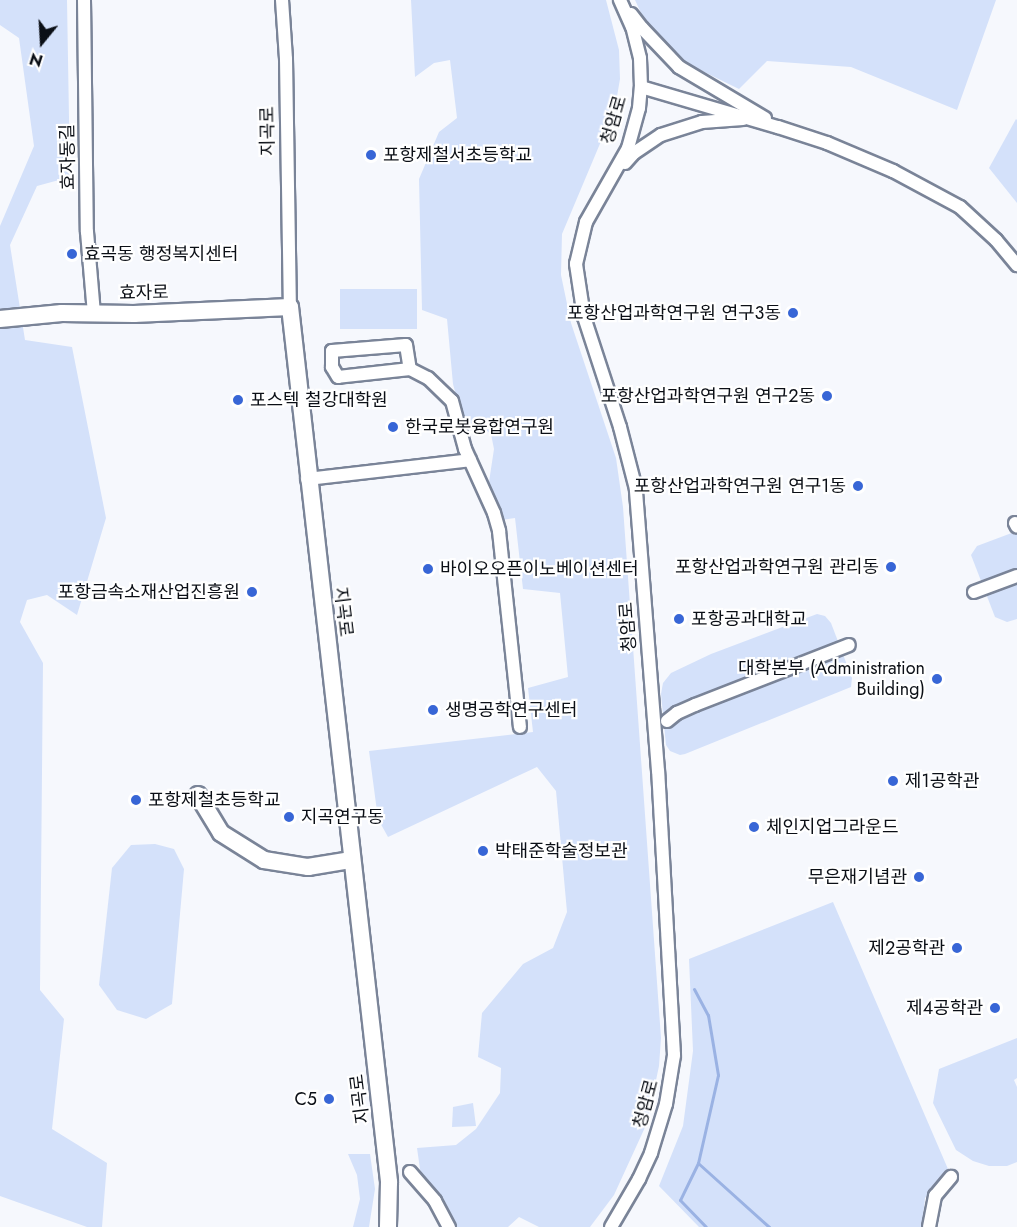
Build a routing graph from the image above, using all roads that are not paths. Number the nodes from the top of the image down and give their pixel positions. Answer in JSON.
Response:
{"nodes":[{"id":1,"x":84,"y":0,"type":"edge"},
{"id":2,"x":282,"y":0,"type":"edge"},
{"id":3,"x":620,"y":0,"type":"edge"},
{"id":4,"x":641,"y":87,"type":"junction"},
{"id":5,"x":756,"y":120,"type":"junction"},
{"id":6,"x":778,"y":127,"type":"junction"},
{"id":7,"x":605,"y":186,"type":"junction"},
{"id":8,"x":1017,"y":265,"type":"edge"},
{"id":9,"x":290,"y":307,"type":"junction"},
{"id":10,"x":94,"y":313,"type":"junction"},
{"id":11,"x":0,"y":319,"type":"edge"},
{"id":12,"x":410,"y":369,"type":"junction"},
{"id":13,"x":470,"y":460,"type":"junction"},
{"id":14,"x":308,"y":479,"type":"junction"},
{"id":15,"x":1017,"y":576,"type":"edge"},
{"id":16,"x":974,"y":592,"type":"dead end"},
{"id":17,"x":849,"y":645,"type":"dead end"},
{"id":18,"x":667,"y":721,"type":"dead end"},
{"id":19,"x":520,"y":727,"type":"dead end"},
{"id":20,"x":198,"y":795,"type":"dead end"},
{"id":21,"x":351,"y":860,"type":"junction"},
{"id":22,"x":410,"y":1172,"type":"dead end"},
{"id":23,"x":951,"y":1177,"type":"dead end"},
{"id":24,"x":388,"y":1227,"type":"edge"},
{"id":25,"x":449,"y":1227,"type":"edge"},
{"id":26,"x":611,"y":1227,"type":"edge"},
{"id":27,"x":928,"y":1227,"type":"edge"}],
"edges":[{"from":1,"to":10,"type":"street","name":"효자동길"},
{"from":2,"to":9,"type":"street","name":"지곡로"},
{"from":3,"to":4,"type":"street","name":"청암로"},
{"from":3,"to":6,"type":"street"},
{"from":4,"to":5,"type":"street"},
{"from":4,"to":7,"type":"street","name":"청암로"},
{"from":5,"to":6,"type":"street"},
{"from":5,"to":7,"type":"street"},
{"from":6,"to":8,"type":"street"},
{"from":7,"to":26,"type":"street","name":"청암로"},
{"from":9,"to":10,"type":"street","name":"효자로"},
{"from":9,"to":14,"type":"street","name":"지곡로"},
{"from":10,"to":11,"type":"street","name":"효자로"},
{"from":12,"to":12,"type":"street"},
{"from":12,"to":13,"type":"street"},
{"from":13,"to":14,"type":"street"},
{"from":13,"to":19,"type":"street"},
{"from":14,"to":21,"type":"street","name":"지곡로"},
{"from":15,"to":16,"type":"street"},
{"from":17,"to":18,"type":"street"},
{"from":20,"to":21,"type":"street"},
{"from":21,"to":24,"type":"street","name":"지곡로"},
{"from":22,"to":25,"type":"street"},
{"from":23,"to":27,"type":"street"}]}
